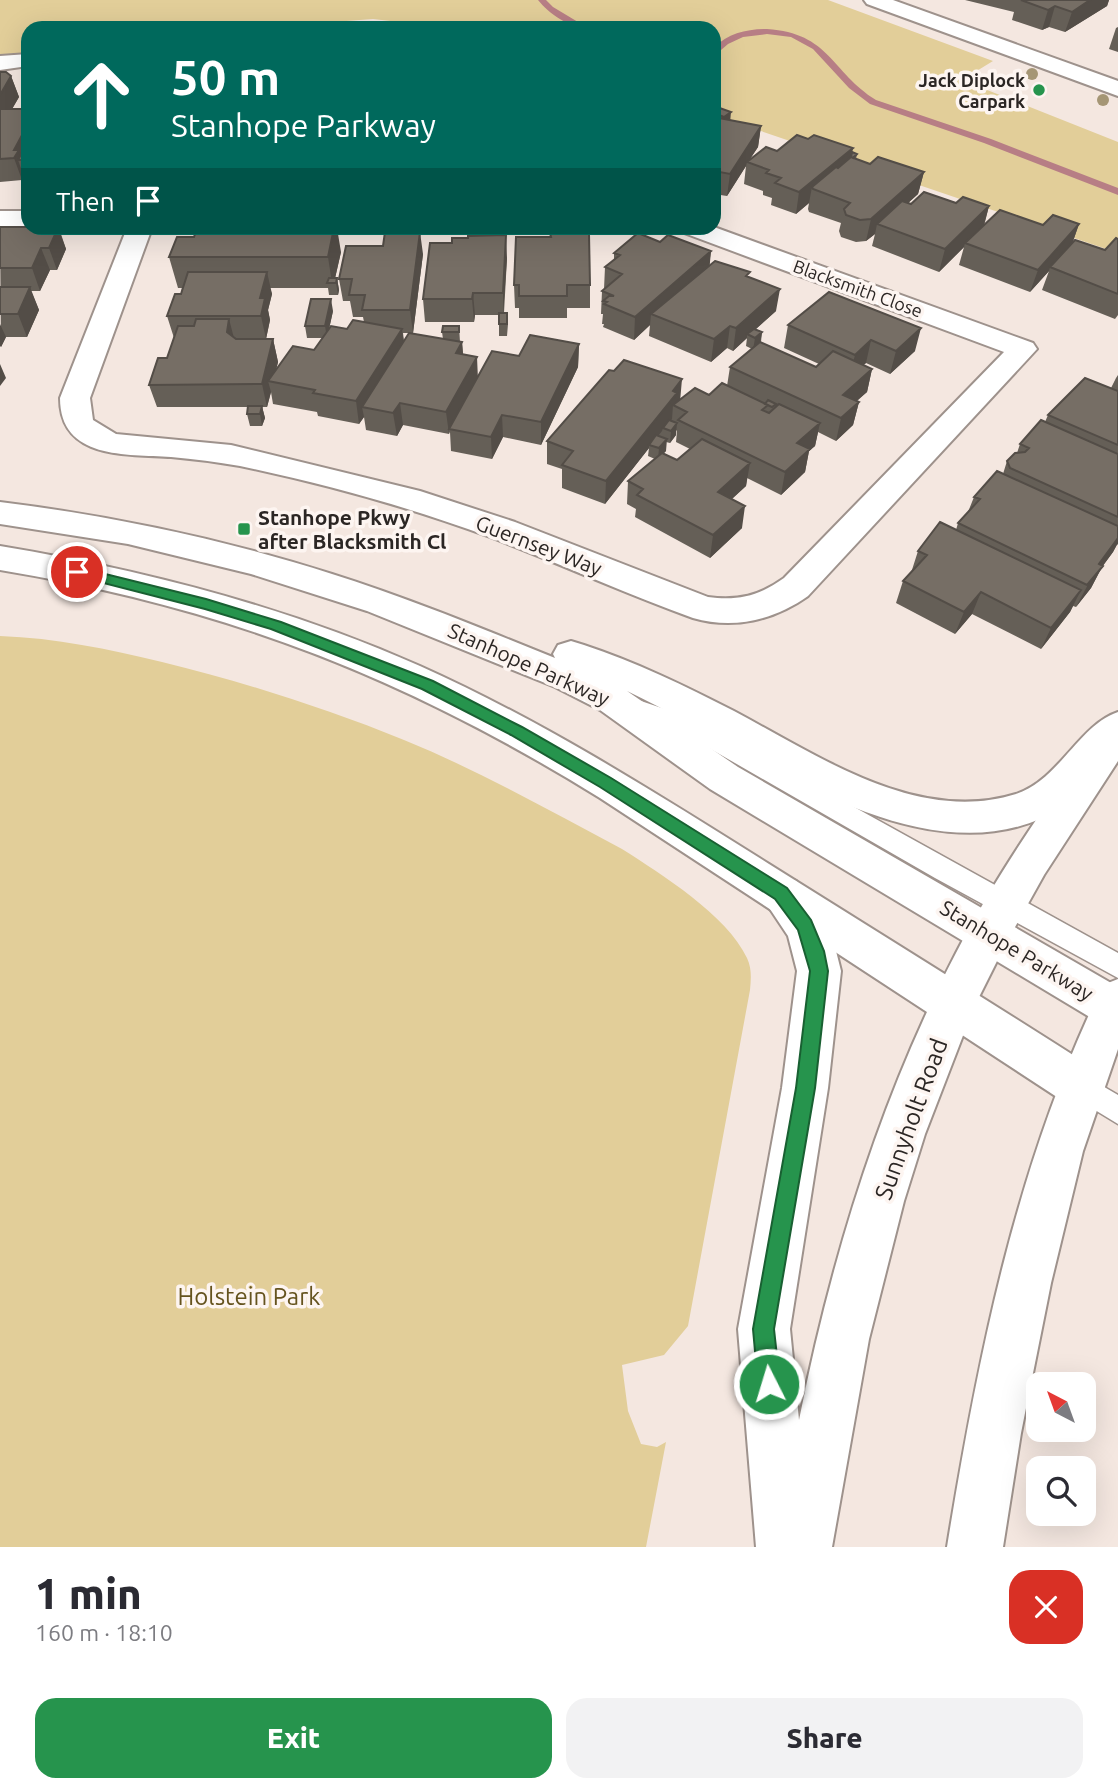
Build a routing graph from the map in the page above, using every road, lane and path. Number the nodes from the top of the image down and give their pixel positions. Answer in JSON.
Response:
{"nodes":[{"id":1,"x":883,"y":1,"type":"edge"},
{"id":2,"x":21,"y":61,"type":"edge"},
{"id":3,"x":0,"y":64,"type":"edge"},
{"id":4,"x":1118,"y":89,"type":"edge"},
{"id":5,"x":0,"y":219,"type":"edge"},
{"id":6,"x":21,"y":219,"type":"edge"},
{"id":7,"x":137,"y":235,"type":"edge"},
{"id":8,"x":712,"y":235,"type":"edge"},
{"id":9,"x":1023,"y":349,"type":"joint"},
{"id":10,"x":0,"y":513,"type":"edge"},
{"id":11,"x":0,"y":558,"type":"edge"},
{"id":12,"x":430,"y":620,"type":"junction"},
{"id":13,"x":1118,"y":729,"type":"edge"},
{"id":14,"x":781,"y":894,"type":"junction"},
{"id":15,"x":997,"y":919,"type":"junction"},
{"id":16,"x":1117,"y":991,"type":"edge"},
{"id":17,"x":954,"y":1003,"type":"junction"},
{"id":18,"x":1100,"y":1099,"type":"edge"},
{"id":19,"x":784,"y":1547,"type":"edge"},
{"id":20,"x":804,"y":1547,"type":"edge"},
{"id":21,"x":975,"y":1547,"type":"edge"}],
"edges":[{"from":1,"to":4,"type":"main road"},
{"from":2,"to":3,"type":"main road"},
{"from":5,"to":6,"type":"main road"},
{"from":7,"to":9,"type":"main road","name":"Guernsey Way"},
{"from":8,"to":9,"type":"main road","name":"Blacksmith Close"},
{"from":10,"to":12,"type":"main road","name":"Stanhope Parkway"},
{"from":11,"to":14,"type":"main road"},
{"from":12,"to":13,"type":"main road"},
{"from":12,"to":15,"type":"main road","name":"Stanhope Parkway"},
{"from":13,"to":15,"type":"main road","name":"Sunnyholt Road"},
{"from":14,"to":17,"type":"main road"},
{"from":14,"to":19,"type":"main road"},
{"from":15,"to":16,"type":"main road","name":"Stanhope Parkway"},
{"from":15,"to":17,"type":"main road","name":"Sunnyholt Road"},
{"from":16,"to":18,"type":"main road"},
{"from":17,"to":18,"type":"main road"},
{"from":17,"to":20,"type":"main road","name":"Sunnyholt Road"},
{"from":18,"to":21,"type":"main road"}]}
